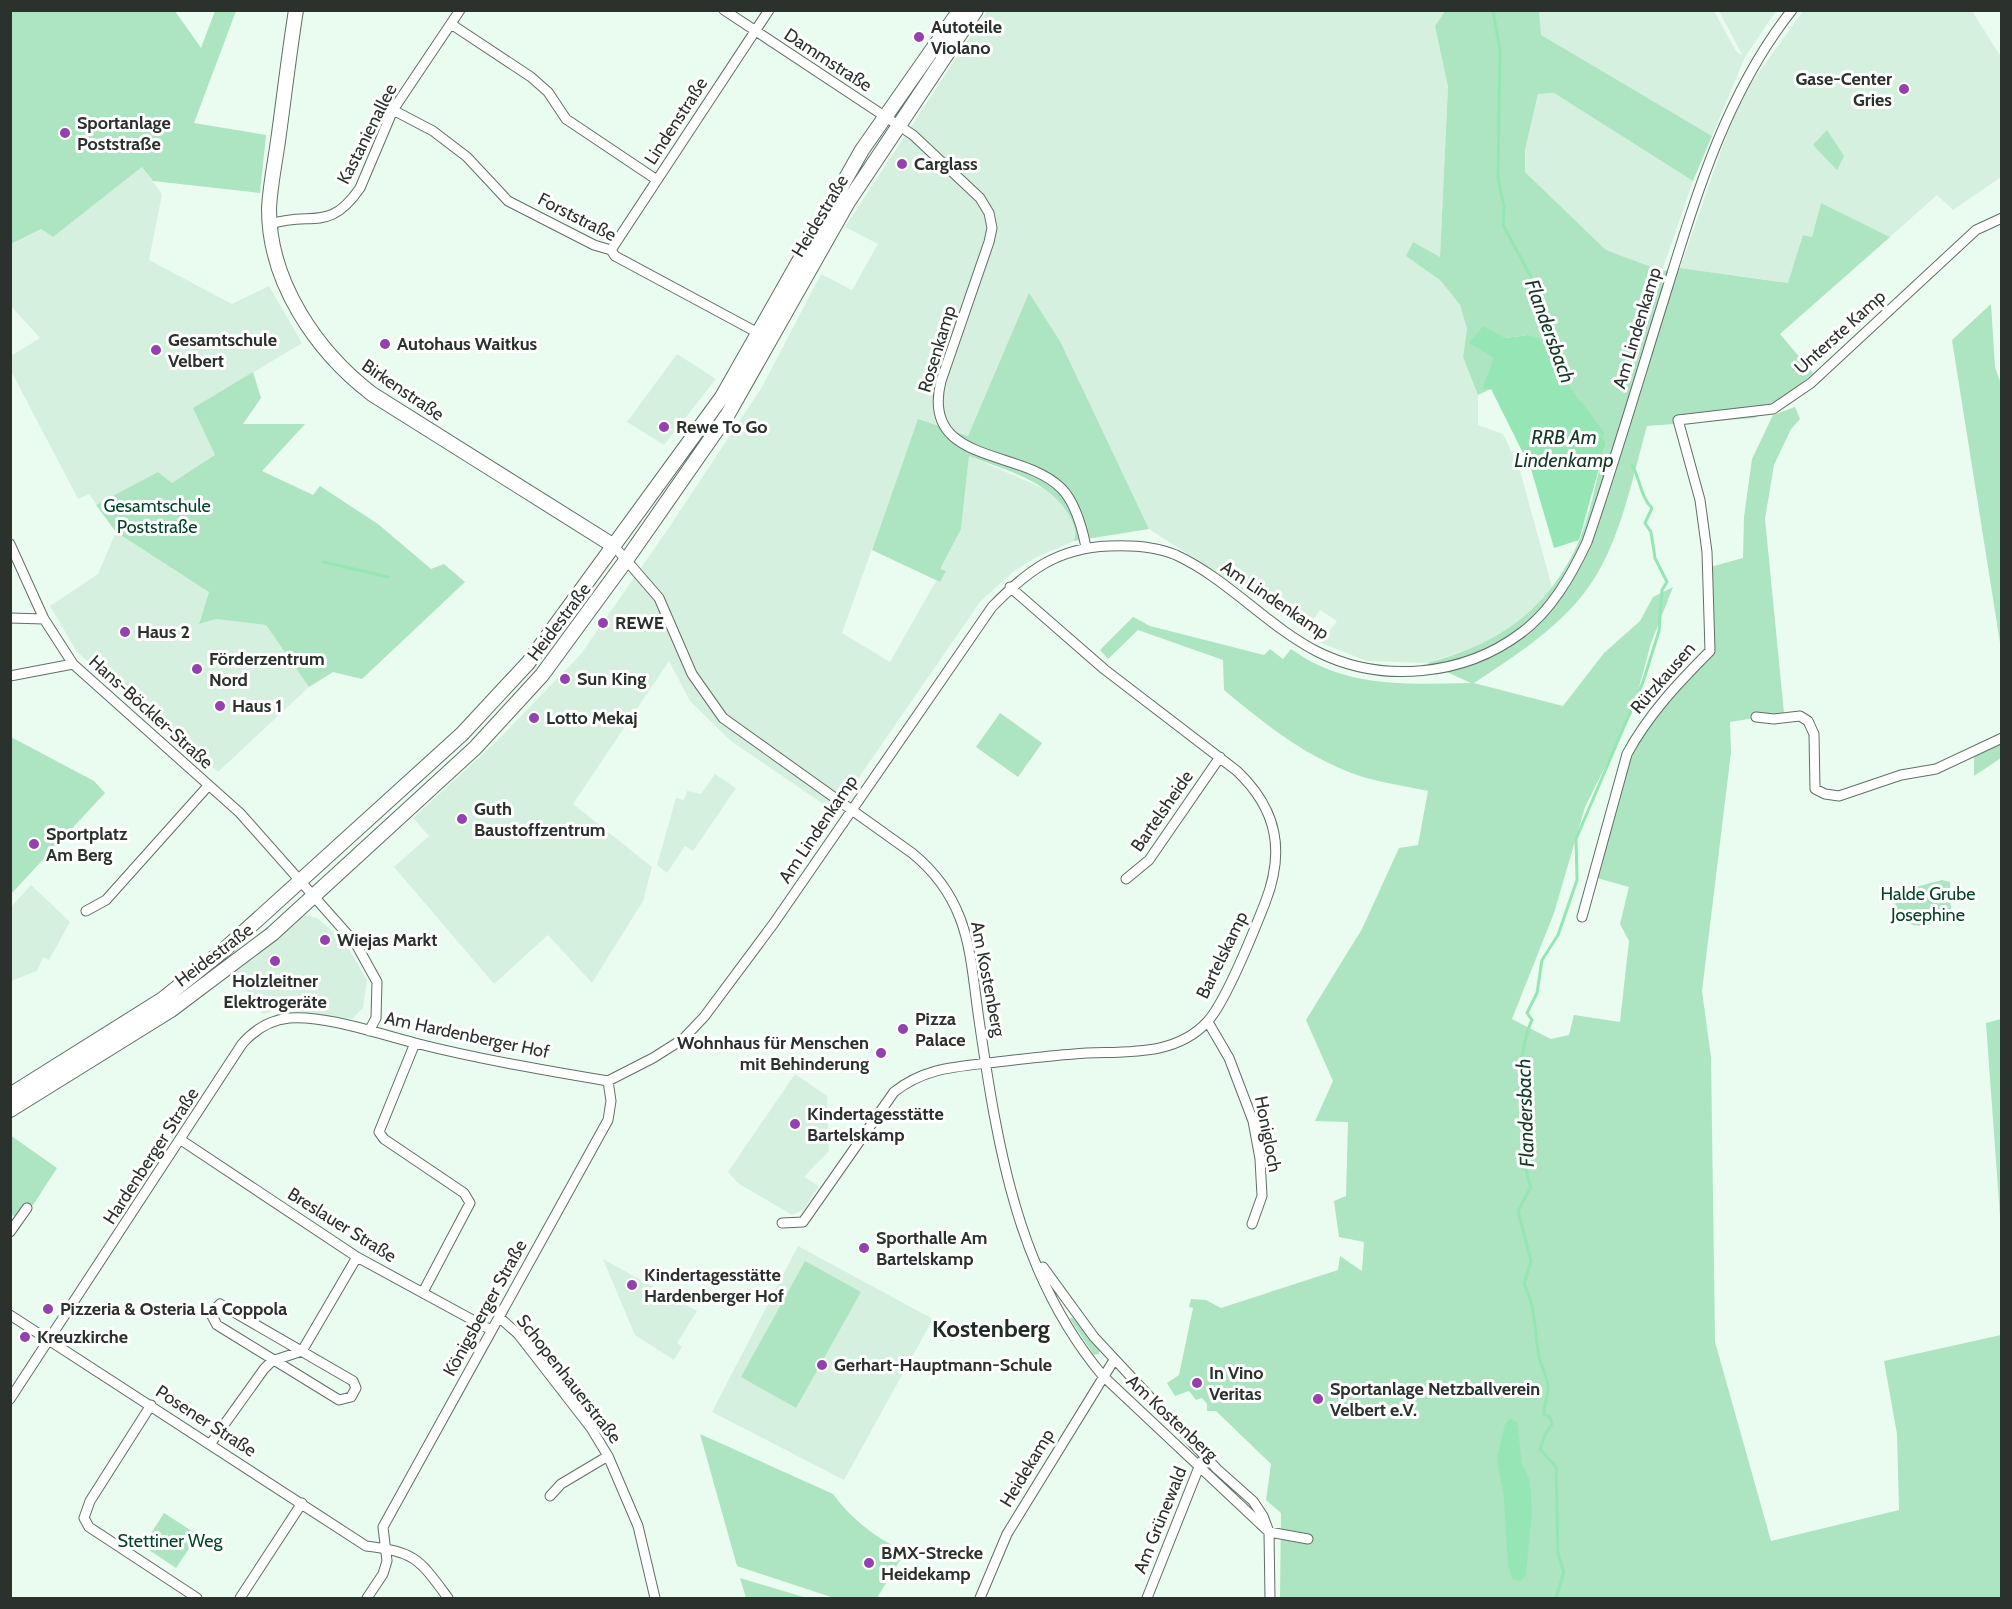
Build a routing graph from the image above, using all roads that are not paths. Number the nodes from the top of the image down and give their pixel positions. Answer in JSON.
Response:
{"nodes":[{"id":1,"x":296,"y":10,"type":"edge"},
{"id":2,"x":460,"y":10,"type":"edge"},
{"id":3,"x":724,"y":10,"type":"edge"},
{"id":4,"x":769,"y":10,"type":"edge"},
{"id":5,"x":960,"y":10,"type":"edge"},
{"id":6,"x":976,"y":10,"type":"edge"},
{"id":7,"x":1792,"y":10,"type":"edge"},
{"id":8,"x":451,"y":24,"type":"junction"},
{"id":9,"x":755,"y":31,"type":"junction"},
{"id":10,"x":393,"y":110,"type":"junction"},
{"id":11,"x":884,"y":117,"type":"junction"},
{"id":12,"x":898,"y":126,"type":"junction"},
{"id":13,"x":657,"y":180,"type":"junction"},
{"id":14,"x":2001,"y":218,"type":"edge"},
{"id":15,"x":271,"y":224,"type":"junction"},
{"id":16,"x":611,"y":250,"type":"junction"},
{"id":17,"x":760,"y":334,"type":"junction"},
{"id":18,"x":1678,"y":420,"type":"joint"},
{"id":19,"x":10,"y":544,"type":"edge"},
{"id":20,"x":614,"y":546,"type":"junction"},
{"id":21,"x":1086,"y":547,"type":"junction"},
{"id":22,"x":627,"y":559,"type":"junction"},
{"id":23,"x":1010,"y":587,"type":"junction"},
{"id":24,"x":10,"y":618,"type":"edge"},
{"id":25,"x":44,"y":619,"type":"junction"},
{"id":26,"x":73,"y":664,"type":"junction"},
{"id":27,"x":10,"y":676,"type":"edge"},
{"id":28,"x":1756,"y":717,"type":"dead end"},
{"id":29,"x":2001,"y":738,"type":"edge"},
{"id":30,"x":1220,"y":757,"type":"junction"},
{"id":31,"x":208,"y":786,"type":"junction"},
{"id":32,"x":852,"y":810,"type":"junction"},
{"id":33,"x":1126,"y":879,"type":"dead end"},
{"id":34,"x":300,"y":883,"type":"junction"},
{"id":35,"x":312,"y":896,"type":"junction"},
{"id":36,"x":86,"y":911,"type":"dead end"},
{"id":37,"x":1582,"y":917,"type":"dead end"},
{"id":38,"x":1208,"y":1022,"type":"junction"},
{"id":39,"x":369,"y":1031,"type":"junction"},
{"id":40,"x":415,"y":1043,"type":"junction"},
{"id":41,"x":987,"y":1063,"type":"junction"},
{"id":42,"x":608,"y":1081,"type":"junction"},
{"id":43,"x":10,"y":1095,"type":"edge"},
{"id":44,"x":10,"y":1110,"type":"edge"},
{"id":45,"x":181,"y":1140,"type":"junction"},
{"id":46,"x":27,"y":1208,"type":"dead end"},
{"id":47,"x":782,"y":1223,"type":"dead end"},
{"id":48,"x":1252,"y":1224,"type":"dead end"},
{"id":49,"x":10,"y":1232,"type":"edge"},
{"id":50,"x":1033,"y":1253,"type":"junction"},
{"id":51,"x":357,"y":1257,"type":"junction"},
{"id":52,"x":423,"y":1292,"type":"junction"},
{"id":53,"x":10,"y":1315,"type":"edge"},
{"id":54,"x":499,"y":1317,"type":"junction"},
{"id":55,"x":491,"y":1330,"type":"junction"},
{"id":56,"x":51,"y":1340,"type":"junction"},
{"id":57,"x":302,"y":1351,"type":"junction"},
{"id":58,"x":1114,"y":1360,"type":"junction"},
{"id":59,"x":272,"y":1361,"type":"junction"},
{"id":60,"x":1103,"y":1376,"type":"junction"},
{"id":61,"x":10,"y":1399,"type":"edge"},
{"id":62,"x":151,"y":1404,"type":"junction"},
{"id":63,"x":211,"y":1443,"type":"junction"},
{"id":64,"x":1204,"y":1454,"type":"junction"},
{"id":65,"x":608,"y":1456,"type":"junction"},
{"id":66,"x":1199,"y":1466,"type":"junction"},
{"id":67,"x":550,"y":1496,"type":"dead end"},
{"id":68,"x":302,"y":1503,"type":"junction"},
{"id":69,"x":1269,"y":1532,"type":"junction"},
{"id":70,"x":1308,"y":1539,"type":"dead end"},
{"id":71,"x":386,"y":1548,"type":"junction"},
{"id":72,"x":197,"y":1599,"type":"edge"},
{"id":73,"x":240,"y":1599,"type":"edge"},
{"id":74,"x":368,"y":1599,"type":"edge"},
{"id":75,"x":448,"y":1599,"type":"edge"},
{"id":76,"x":655,"y":1599,"type":"edge"},
{"id":77,"x":980,"y":1599,"type":"edge"},
{"id":78,"x":1147,"y":1599,"type":"edge"},
{"id":79,"x":1270,"y":1599,"type":"edge"}],
"edges":[{"from":1,"to":15,"type":"main road","name":"Birkenstraße"},
{"from":2,"to":8,"type":"street","name":"Kastanienallee"},
{"from":3,"to":9,"type":"street","name":"Dammstraße"},
{"from":4,"to":9,"type":"street","name":"Lindenstraße"},
{"from":5,"to":11,"type":"main road","name":"Heidestraße"},
{"from":6,"to":12,"type":"main road","name":"Heidestraße"},
{"from":7,"to":21,"type":"street","name":"Am Lindenkamp"},
{"from":8,"to":10,"type":"street","name":"Kastanienallee"},
{"from":8,"to":13,"type":"street"},
{"from":9,"to":11,"type":"street","name":"Dammstraße"},
{"from":9,"to":13,"type":"street","name":"Lindenstraße"},
{"from":10,"to":15,"type":"street","name":"Kastanienallee"},
{"from":10,"to":16,"type":"street","name":"Forststraße"},
{"from":11,"to":12,"type":"street","name":"Dammstraße"},
{"from":11,"to":17,"type":"main road","name":"Heidestraße"},
{"from":12,"to":21,"type":"street","name":"Rosenkamp"},
{"from":12,"to":22,"type":"main road","name":"Heidestraße"},
{"from":13,"to":16,"type":"street","name":"Lindenstraße"},
{"from":14,"to":18,"type":"street","name":"Unterste Kamp"},
{"from":15,"to":20,"type":"main road","name":"Birkenstraße"},
{"from":16,"to":17,"type":"street","name":"Forststraße"},
{"from":17,"to":20,"type":"main road","name":"Heidestraße"},
{"from":18,"to":37,"type":"street","name":"Rützkausen"},
{"from":19,"to":25,"type":"street","name":"Hans-Böckler-Straße"},
{"from":20,"to":22,"type":"street","name":"Am Kostenberg"},
{"from":20,"to":34,"type":"main road","name":"Heidestraße"},
{"from":21,"to":23,"type":"street","name":"Am Lindenkamp"},
{"from":22,"to":32,"type":"street","name":"Am Kostenberg"},
{"from":22,"to":35,"type":"main road","name":"Heidestraße"},
{"from":23,"to":30,"type":"street","name":"Bartelskamp"},
{"from":23,"to":32,"type":"street","name":"Am Lindenkamp"},
{"from":24,"to":25,"type":"street"},
{"from":25,"to":26,"type":"street","name":"Hans-Böckler-Straße"},
{"from":26,"to":27,"type":"street"},
{"from":26,"to":31,"type":"street","name":"Hans-Böckler-Straße"},
{"from":28,"to":29,"type":"street"},
{"from":30,"to":33,"type":"street","name":"Bartelsheide"},
{"from":30,"to":38,"type":"street","name":"Bartelskamp"},
{"from":31,"to":34,"type":"street","name":"Hans-Böckler-Straße"},
{"from":31,"to":36,"type":"street"},
{"from":32,"to":41,"type":"street","name":"Am Kostenberg"},
{"from":32,"to":42,"type":"street","name":"Am Lindenkamp"},
{"from":34,"to":35,"type":"street","name":"Hans-Böckler-Straße"},
{"from":34,"to":43,"type":"main road","name":"Heidestraße"},
{"from":35,"to":39,"type":"street","name":"Am Hardenberger Hof"},
{"from":35,"to":44,"type":"main road","name":"Heidestraße"},
{"from":38,"to":41,"type":"street","name":"Bartelskamp"},
{"from":38,"to":48,"type":"street","name":"Honigloch"},
{"from":39,"to":40,"type":"street","name":"Am Hardenberger Hof"},
{"from":39,"to":45,"type":"street","name":"Hardenberger Straße"},
{"from":40,"to":42,"type":"street","name":"Am Hardenberger Hof"},
{"from":40,"to":52,"type":"street"},
{"from":41,"to":47,"type":"street","name":"Bartelskamp"},
{"from":41,"to":50,"type":"street","name":"Am Kostenberg"},
{"from":42,"to":54,"type":"street","name":"Königsberger Straße"},
{"from":45,"to":51,"type":"street","name":"Breslauer Straße"},
{"from":45,"to":56,"type":"street","name":"Hardenberger Straße"},
{"from":46,"to":49,"type":"street"},
{"from":50,"to":58,"type":"street","name":"Am Kostenberg"},
{"from":50,"to":60,"type":"street","name":"Am Kostenberg"},
{"from":51,"to":52,"type":"street","name":"Breslauer Straße"},
{"from":51,"to":57,"type":"street"},
{"from":52,"to":55,"type":"street","name":"Breslauer Straße"},
{"from":53,"to":56,"type":"street","name":"Posener Straße"},
{"from":54,"to":55,"type":"street","name":"Königsberger Straße"},
{"from":54,"to":65,"type":"street","name":"Schopenhauerstraße"},
{"from":55,"to":71,"type":"street","name":"Königsberger Straße"},
{"from":56,"to":61,"type":"street","name":"Hardenberger Straße"},
{"from":56,"to":62,"type":"street","name":"Posener Straße"},
{"from":57,"to":59,"type":"street"},
{"from":57,"to":59,"type":"street"},
{"from":57,"to":59,"type":"street"},
{"from":58,"to":60,"type":"street","name":"Heidekamp"},
{"from":58,"to":64,"type":"street","name":"Am Kostenberg"},
{"from":59,"to":63,"type":"street"},
{"from":60,"to":66,"type":"street","name":"Am Kostenberg"},
{"from":60,"to":77,"type":"street","name":"Heidekamp"},
{"from":62,"to":63,"type":"street","name":"Posener Straße"},
{"from":62,"to":72,"type":"street"},
{"from":63,"to":68,"type":"street","name":"Posener Straße"},
{"from":64,"to":66,"type":"street","name":"Am Grünewald"},
{"from":64,"to":69,"type":"street","name":"Am Kostenberg"},
{"from":65,"to":67,"type":"street"},
{"from":65,"to":76,"type":"street","name":"Schopenhauerstraße"},
{"from":66,"to":69,"type":"street","name":"Am Kostenberg"},
{"from":66,"to":78,"type":"street","name":"Am Grünewald"},
{"from":68,"to":71,"type":"street","name":"Posener Straße"},
{"from":68,"to":73,"type":"street"},
{"from":69,"to":70,"type":"street"},
{"from":69,"to":79,"type":"street"},
{"from":71,"to":74,"type":"street","name":"Königsberger Straße"},
{"from":71,"to":75,"type":"street","name":"Posener Straße"}]}
